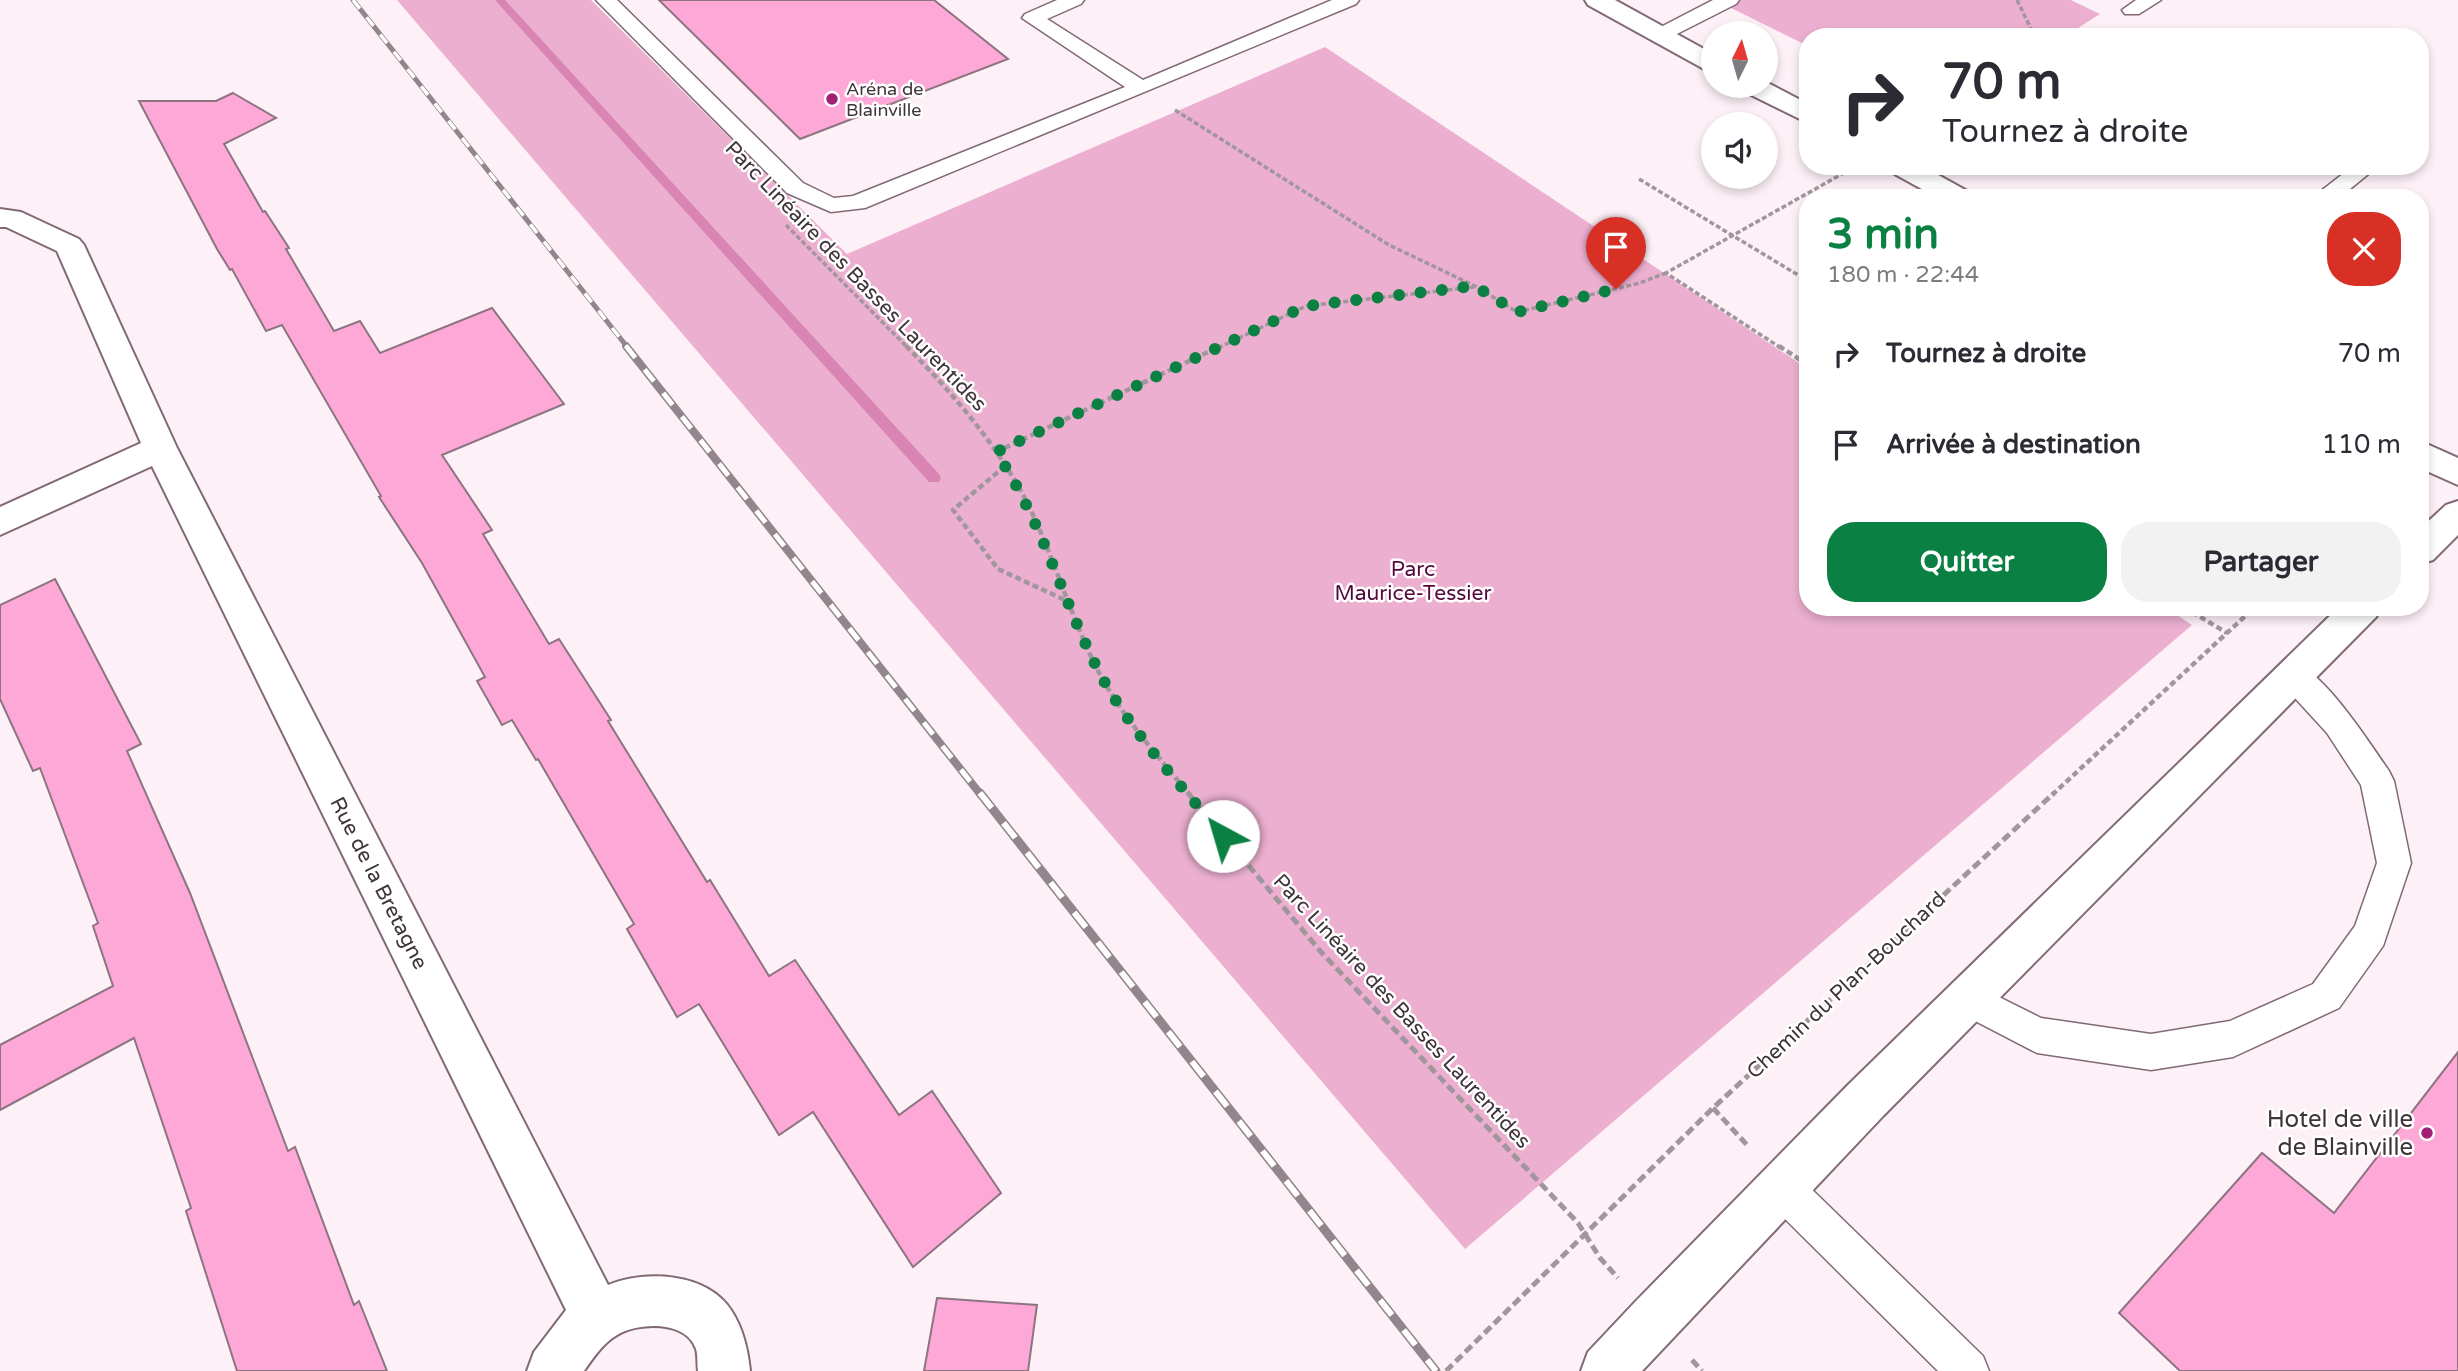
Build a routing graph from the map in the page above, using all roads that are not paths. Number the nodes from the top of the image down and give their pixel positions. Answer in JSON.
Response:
{"nodes":[{"id":1,"x":606,"y":0,"type":"edge"},
{"id":2,"x":1074,"y":0,"type":"edge"},
{"id":3,"x":1349,"y":0,"type":"edge"},
{"id":4,"x":1597,"y":0,"type":"edge"},
{"id":5,"x":1729,"y":0,"type":"edge"},
{"id":6,"x":2151,"y":0,"type":"edge"},
{"id":7,"x":2132,"y":10,"type":"dead end"},
{"id":8,"x":1660,"y":35,"type":"junction"},
{"id":9,"x":1701,"y":57,"type":"edge"},
{"id":10,"x":1141,"y":88,"type":"junction"},
{"id":11,"x":1776,"y":98,"type":"edge"},
{"id":12,"x":1799,"y":110,"type":"edge"},
{"id":13,"x":1917,"y":175,"type":"edge"},
{"id":14,"x":2355,"y":175,"type":"edge"},
{"id":15,"x":1943,"y":189,"type":"edge"},
{"id":16,"x":2336,"y":189,"type":"edge"},
{"id":17,"x":0,"y":218,"type":"edge"},
{"id":18,"x":160,"y":449,"type":"junction"},
{"id":19,"x":2429,"y":458,"type":"edge"},
{"id":20,"x":2458,"y":473,"type":"edge"},
{"id":21,"x":2458,"y":514,"type":"edge"},
{"id":22,"x":0,"y":522,"type":"edge"},
{"id":23,"x":2429,"y":542,"type":"edge"},
{"id":24,"x":2354,"y":616,"type":"edge"},
{"id":25,"x":2293,"y":676,"type":"junction"},
{"id":26,"x":1969,"y":999,"type":"junction"},
{"id":27,"x":1782,"y":1188,"type":"junction"},
{"id":28,"x":597,"y":1318,"type":"junction"},
{"id":29,"x":553,"y":1371,"type":"edge"},
{"id":30,"x":724,"y":1371,"type":"edge"},
{"id":31,"x":1607,"y":1371,"type":"edge"},
{"id":32,"x":1968,"y":1371,"type":"edge"}],
"edges":[{"from":1,"to":10,"type":"lane"},
{"from":2,"to":10,"type":"lane"},
{"from":3,"to":10,"type":"lane"},
{"from":4,"to":8,"type":"street"},
{"from":5,"to":8,"type":"lane"},
{"from":6,"to":7,"type":"lane"},
{"from":8,"to":9,"type":"street"},
{"from":11,"to":12,"type":"street"},
{"from":13,"to":15,"type":"street"},
{"from":14,"to":16,"type":"lane"},
{"from":17,"to":18,"type":"street","name":"Rue de la Bretagne"},
{"from":18,"to":22,"type":"street"},
{"from":18,"to":28,"type":"street","name":"Rue de la Bretagne"},
{"from":19,"to":20,"type":"street"},
{"from":21,"to":23,"type":"street"},
{"from":24,"to":25,"type":"street"},
{"from":25,"to":26,"type":"street"},
{"from":25,"to":26,"type":"lane"},
{"from":26,"to":27,"type":"street"},
{"from":27,"to":31,"type":"street"},
{"from":27,"to":32,"type":"lane"},
{"from":28,"to":29,"type":"street"},
{"from":28,"to":30,"type":"street"}]}
